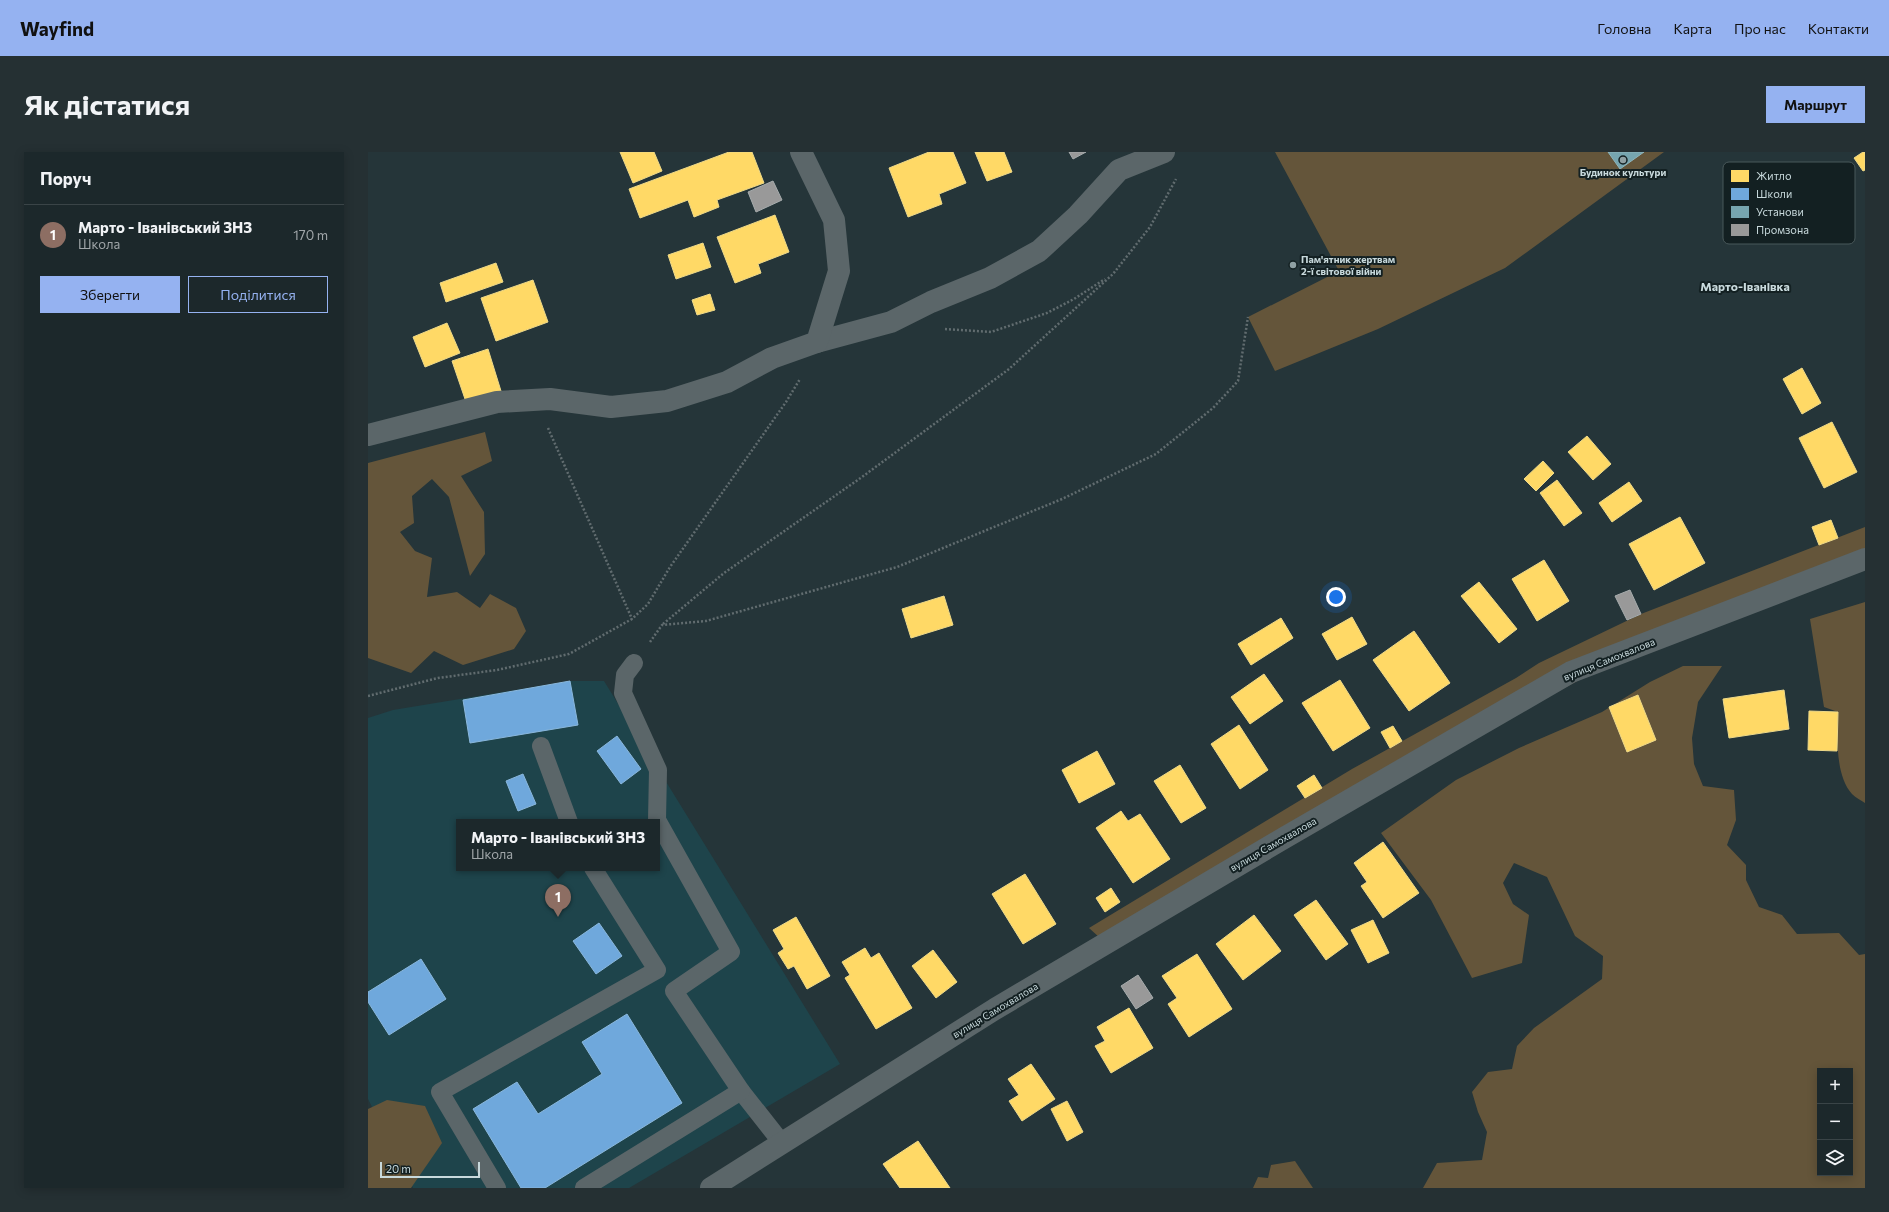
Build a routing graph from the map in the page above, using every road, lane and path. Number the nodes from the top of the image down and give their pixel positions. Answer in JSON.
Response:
{"nodes":[{"id":1,"x":800,"y":152,"type":"edge"},
{"id":2,"x":1164,"y":152,"type":"edge"},
{"id":3,"x":1179,"y":172,"type":"dead end"},
{"id":4,"x":1113,"y":274,"type":"junction"},
{"id":5,"x":1248,"y":317,"type":"dead end"},
{"id":6,"x":943,"y":328,"type":"dead end"},
{"id":7,"x":817,"y":342,"type":"junction"},
{"id":8,"x":536,"y":400,"type":"junction"},
{"id":9,"x":368,"y":435,"type":"edge"},
{"id":10,"x":1865,"y":559,"type":"edge"},
{"id":11,"x":632,"y":618,"type":"junction"},
{"id":12,"x":662,"y":625,"type":"junction"},
{"id":13,"x":634,"y":663,"type":"joint"},
{"id":14,"x":368,"y":696,"type":"edge"},
{"id":15,"x":541,"y":746,"type":"dead end"},
{"id":16,"x":568,"y":819,"type":"edge"},
{"id":17,"x":657,"y":819,"type":"edge"},
{"id":18,"x":660,"y":825,"type":"edge"},
{"id":19,"x":595,"y":871,"type":"edge"},
{"id":20,"x":741,"y":1091,"type":"junction"},
{"id":21,"x":782,"y":1143,"type":"junction"},
{"id":22,"x":497,"y":1188,"type":"edge"},
{"id":23,"x":584,"y":1188,"type":"edge"},
{"id":24,"x":711,"y":1188,"type":"edge"}],
"edges":[{"from":1,"to":7,"type":"street"},
{"from":2,"to":7,"type":"street"},
{"from":3,"to":4,"type":"path"},
{"from":4,"to":6,"type":"path"},
{"from":4,"to":12,"type":"path"},
{"from":5,"to":12,"type":"path"},
{"from":7,"to":8,"type":"street"},
{"from":7,"to":11,"type":"path"},
{"from":8,"to":9,"type":"street"},
{"from":8,"to":11,"type":"path"},
{"from":10,"to":21,"type":"street","name":"вулиця Самохвалова"},
{"from":11,"to":14,"type":"path"},
{"from":12,"to":13,"type":"path"},
{"from":13,"to":17,"type":"lane"},
{"from":15,"to":16,"type":"lane"},
{"from":18,"to":20,"type":"lane"},
{"from":19,"to":22,"type":"lane"},
{"from":20,"to":21,"type":"lane"},
{"from":20,"to":23,"type":"lane"},
{"from":21,"to":24,"type":"street","name":"вулиця Самохвалова"}]}
